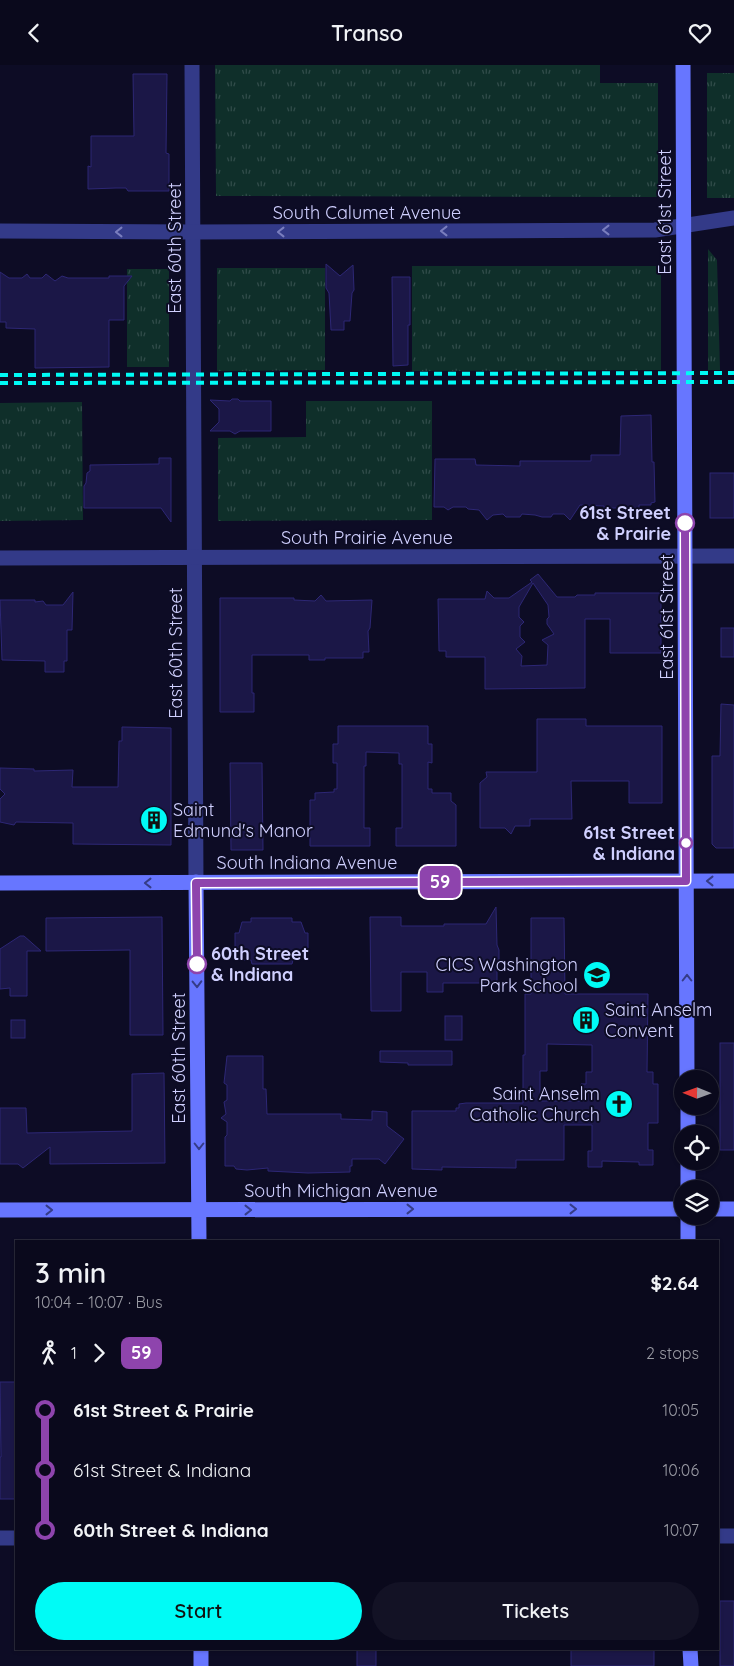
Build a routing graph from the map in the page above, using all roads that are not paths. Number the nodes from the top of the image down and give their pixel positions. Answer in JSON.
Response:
{"nodes":[{"id":1,"x":192,"y":65,"type":"edge"},
{"id":2,"x":683,"y":65,"type":"edge"},
{"id":3,"x":734,"y":218,"type":"edge"},
{"id":4,"x":684,"y":226,"type":"junction"},
{"id":5,"x":0,"y":231,"type":"edge"},
{"id":6,"x":193,"y":232,"type":"junction"},
{"id":7,"x":734,"y":555,"type":"edge"},
{"id":8,"x":685,"y":556,"type":"junction"},
{"id":9,"x":195,"y":557,"type":"junction"},
{"id":10,"x":0,"y":558,"type":"edge"},
{"id":11,"x":686,"y":881,"type":"junction"},
{"id":12,"x":734,"y":881,"type":"edge"},
{"id":13,"x":0,"y":883,"type":"edge"},
{"id":14,"x":196,"y":883,"type":"junction"},
{"id":15,"x":687,"y":1070,"type":"edge"},
{"id":16,"x":674,"y":1209,"type":"edge"},
{"id":17,"x":719,"y":1209,"type":"edge"},
{"id":18,"x":734,"y":1209,"type":"edge"},
{"id":19,"x":0,"y":1210,"type":"edge"},
{"id":20,"x":199,"y":1210,"type":"junction"},
{"id":21,"x":688,"y":1225,"type":"edge"},
{"id":22,"x":199,"y":1240,"type":"edge"},
{"id":23,"x":688,"y":1240,"type":"edge"},
{"id":24,"x":719,"y":1536,"type":"edge"},
{"id":25,"x":734,"y":1536,"type":"edge"},
{"id":26,"x":0,"y":1538,"type":"edge"},
{"id":27,"x":15,"y":1538,"type":"edge"},
{"id":28,"x":201,"y":1650,"type":"edge"},
{"id":29,"x":690,"y":1650,"type":"edge"},
{"id":30,"x":201,"y":1666,"type":"edge"},
{"id":31,"x":690,"y":1666,"type":"edge"}],
"edges":[{"from":1,"to":6,"type":"street","name":"East 60th Street"},
{"from":2,"to":4,"type":"street","name":"East 61st Street"},
{"from":3,"to":4,"type":"street","name":"South Calumet Avenue"},
{"from":4,"to":6,"type":"street","name":"South Calumet Avenue","one_way":true},
{"from":4,"to":8,"type":"street","name":"East 61st Street"},
{"from":6,"to":5,"type":"street","name":"South Calumet Avenue","one_way":true},
{"from":6,"to":9,"type":"street","name":"East 60th Street"},
{"from":7,"to":8,"type":"street","name":"South Prairie Avenue"},
{"from":8,"to":9,"type":"street","name":"South Prairie Avenue"},
{"from":8,"to":11,"type":"street","name":"East 61st Street"},
{"from":9,"to":10,"type":"street","name":"South Prairie Avenue"},
{"from":9,"to":14,"type":"street","name":"East 60th Street"},
{"from":12,"to":11,"type":"street","name":"South Indiana Avenue","one_way":true},
{"from":11,"to":14,"type":"street","name":"South Indiana Avenue"},
{"from":15,"to":11,"type":"street","name":"East 61st Street","one_way":true},
{"from":14,"to":13,"type":"street","name":"South Indiana Avenue","one_way":true},
{"from":14,"to":20,"type":"street","name":"East 60th Street","one_way":true},
{"from":20,"to":16,"type":"street","name":"South Michigan Avenue","one_way":true},
{"from":17,"to":18,"type":"street"},
{"from":19,"to":20,"type":"street","name":"South Michigan Avenue","one_way":true},
{"from":20,"to":22,"type":"street","name":"East 60th Street"},
{"from":21,"to":23,"type":"street"},
{"from":24,"to":25,"type":"street"},
{"from":26,"to":27,"type":"street"},
{"from":28,"to":30,"type":"street"},
{"from":29,"to":31,"type":"street"}]}
